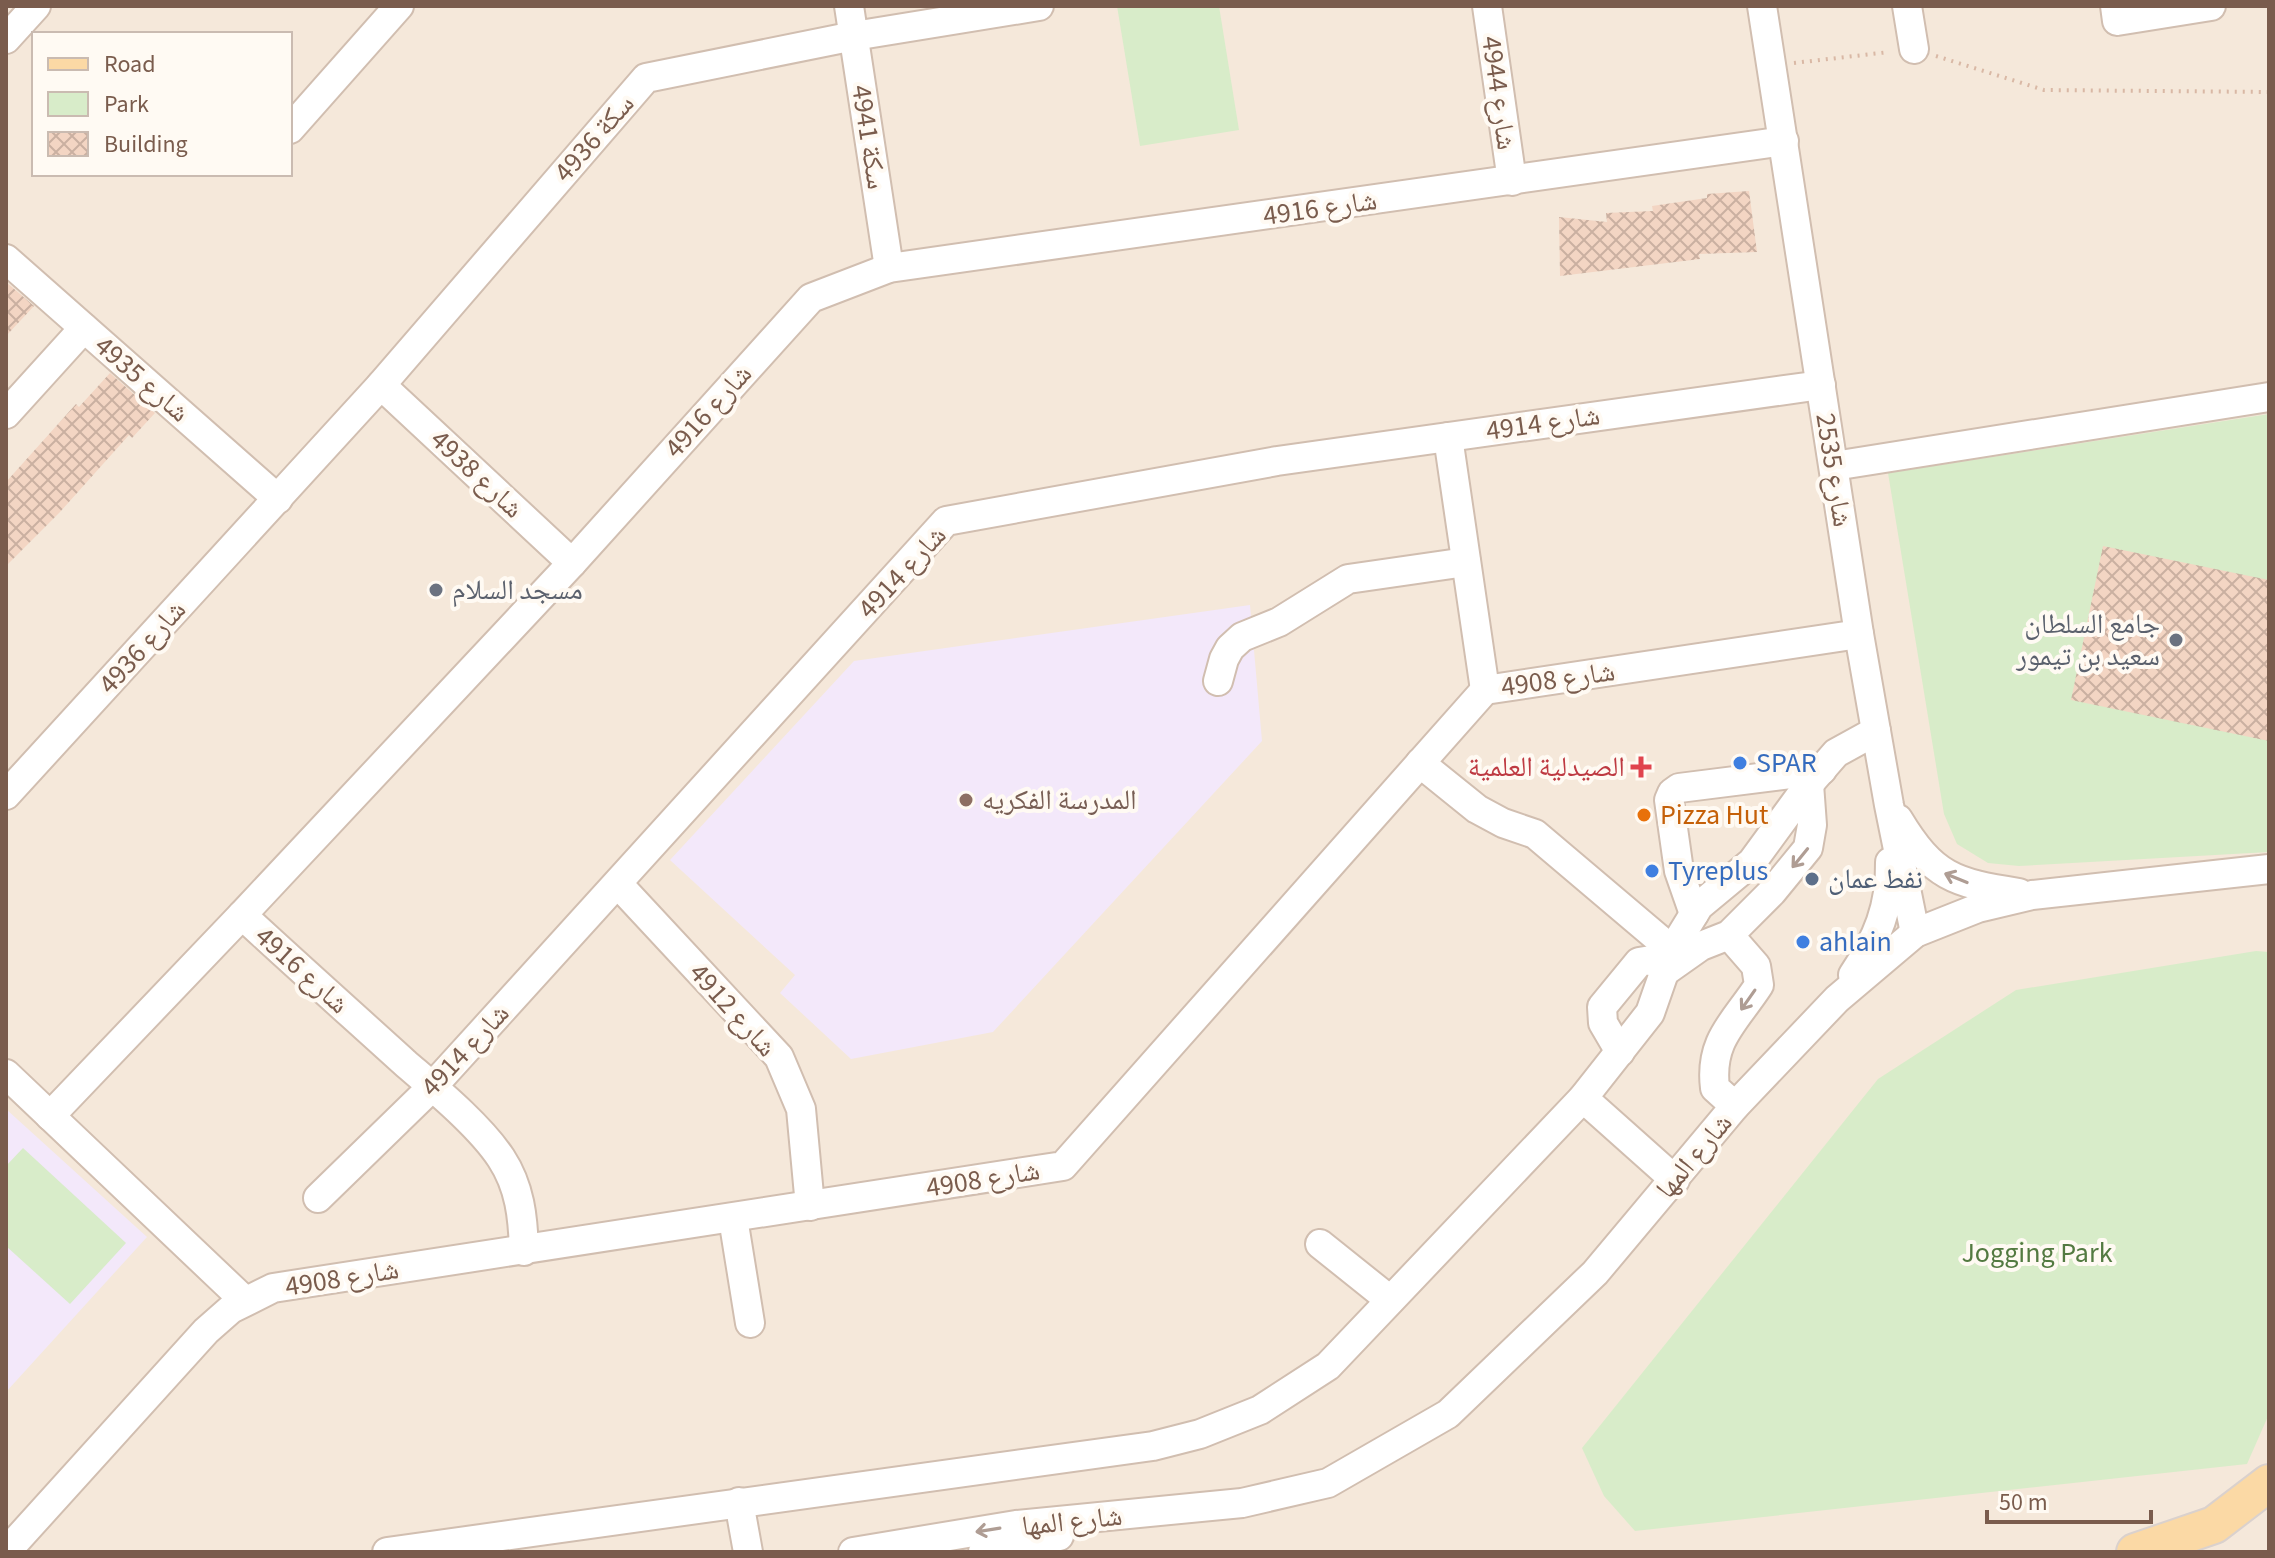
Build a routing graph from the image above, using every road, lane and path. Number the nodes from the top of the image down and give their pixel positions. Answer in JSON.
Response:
{"nodes":[{"id":1,"x":36,"y":6,"type":"edge"},
{"id":2,"x":399,"y":6,"type":"edge"},
{"id":3,"x":849,"y":6,"type":"edge"},
{"id":4,"x":1039,"y":6,"type":"edge"},
{"id":5,"x":1487,"y":6,"type":"edge"},
{"id":6,"x":1762,"y":6,"type":"edge"},
{"id":7,"x":1907,"y":6,"type":"edge"},
{"id":8,"x":2115,"y":6,"type":"edge"},
{"id":9,"x":2211,"y":6,"type":"edge"},
{"id":10,"x":854,"y":36,"type":"junction"},
{"id":11,"x":6,"y":39,"type":"edge"},
{"id":12,"x":1914,"y":49,"type":"junction"},
{"id":13,"x":1771,"y":66,"type":"junction"},
{"id":14,"x":2269,"y":92,"type":"edge"},
{"id":15,"x":292,"y":127,"type":"edge"},
{"id":16,"x":1784,"y":141,"type":"junction"},
{"id":17,"x":1512,"y":181,"type":"junction"},
{"id":18,"x":6,"y":259,"type":"edge"},
{"id":19,"x":889,"y":268,"type":"junction"},
{"id":20,"x":84,"y":328,"type":"junction"},
{"id":21,"x":381,"y":385,"type":"junction"},
{"id":22,"x":1821,"y":385,"type":"junction"},
{"id":23,"x":2269,"y":397,"type":"edge"},
{"id":24,"x":6,"y":414,"type":"edge"},
{"id":25,"x":1448,"y":437,"type":"junction"},
{"id":26,"x":1834,"y":466,"type":"junction"},
{"id":27,"x":278,"y":499,"type":"junction"},
{"id":28,"x":1466,"y":562,"type":"junction"},
{"id":29,"x":572,"y":563,"type":"junction"},
{"id":30,"x":1859,"y":634,"type":"junction"},
{"id":31,"x":1218,"y":681,"type":"dead end"},
{"id":32,"x":1485,"y":690,"type":"junction"},
{"id":33,"x":1876,"y":731,"type":"junction"},
{"id":34,"x":1420,"y":763,"type":"junction"},
{"id":35,"x":1815,"y":777,"type":"junction"},
{"id":36,"x":6,"y":795,"type":"edge"},
{"id":37,"x":1889,"y":805,"type":"junction"},
{"id":38,"x":2269,"y":869,"type":"edge"},
{"id":39,"x":618,"y":884,"type":"junction"},
{"id":40,"x":2032,"y":895,"type":"junction"},
{"id":41,"x":1694,"y":914,"type":"junction"},
{"id":42,"x":242,"y":915,"type":"junction"},
{"id":43,"x":1915,"y":933,"type":"junction"},
{"id":44,"x":1729,"y":935,"type":"junction"},
{"id":45,"x":1670,"y":960,"type":"junction"},
{"id":46,"x":1837,"y":999,"type":"junction"},
{"id":47,"x":1620,"y":1052,"type":"junction"},
{"id":48,"x":6,"y":1074,"type":"edge"},
{"id":49,"x":432,"y":1087,"type":"junction"},
{"id":50,"x":1583,"y":1098,"type":"junction"},
{"id":51,"x":1735,"y":1106,"type":"junction"},
{"id":52,"x":50,"y":1116,"type":"junction"},
{"id":53,"x":1675,"y":1180,"type":"junction"},
{"id":54,"x":318,"y":1198,"type":"dead end"},
{"id":55,"x":810,"y":1206,"type":"junction"},
{"id":56,"x":733,"y":1218,"type":"junction"},
{"id":57,"x":1320,"y":1244,"type":"dead end"},
{"id":58,"x":524,"y":1251,"type":"junction"},
{"id":59,"x":244,"y":1300,"type":"junction"},
{"id":60,"x":1390,"y":1300,"type":"junction"},
{"id":61,"x":750,"y":1323,"type":"dead end"},
{"id":62,"x":2269,"y":1483,"type":"edge"},
{"id":63,"x":739,"y":1502,"type":"junction"},
{"id":64,"x":1149,"y":1513,"type":"junction"},
{"id":65,"x":6,"y":1552,"type":"edge"},
{"id":66,"x":387,"y":1552,"type":"edge"},
{"id":67,"x":748,"y":1552,"type":"edge"},
{"id":68,"x":853,"y":1552,"type":"edge"},
{"id":69,"x":983,"y":1552,"type":"edge"},
{"id":70,"x":2135,"y":1552,"type":"edge"}],
"edges":[{"from":1,"to":11,"type":"street"},
{"from":2,"to":15,"type":"street"},
{"from":3,"to":10,"type":"street","name":"سكة 4941"},
{"from":4,"to":10,"type":"street","name":"سكة 4936"},
{"from":5,"to":17,"type":"street","name":"4944 شارع"},
{"from":6,"to":13,"type":"street","name":"2535 شارع"},
{"from":7,"to":12,"type":"street"},
{"from":8,"to":9,"type":"street"},
{"from":10,"to":19,"type":"street","name":"سكة 4941"},
{"from":10,"to":21,"type":"street","name":"سكة 4936"},
{"from":12,"to":13,"type":"path"},
{"from":12,"to":14,"type":"path"},
{"from":13,"to":16,"type":"street","name":"2535 شارع"},
{"from":16,"to":17,"type":"street","name":"4916 شارع"},
{"from":16,"to":22,"type":"street","name":"2535 شارع"},
{"from":17,"to":19,"type":"street","name":"4916 شارع"},
{"from":18,"to":20,"type":"street","name":"4935 شارع"},
{"from":19,"to":29,"type":"street","name":"4916 شارع"},
{"from":20,"to":24,"type":"street"},
{"from":20,"to":27,"type":"street","name":"4935 شارع"},
{"from":21,"to":27,"type":"street","name":"سكة 4936"},
{"from":21,"to":29,"type":"street","name":"شارع 4938"},
{"from":22,"to":25,"type":"street","name":"4914 شارع"},
{"from":22,"to":26,"type":"street","name":"2535 شارع"},
{"from":23,"to":26,"type":"street"},
{"from":25,"to":28,"type":"street"},
{"from":25,"to":39,"type":"street","name":"4914 شارع"},
{"from":26,"to":30,"type":"street","name":"2535 شارع"},
{"from":27,"to":36,"type":"street","name":"4936 شارع"},
{"from":28,"to":31,"type":"street"},
{"from":28,"to":32,"type":"street"},
{"from":29,"to":42,"type":"street","name":"4916 شارع"},
{"from":30,"to":32,"type":"street","name":"4908 شارع"},
{"from":30,"to":33,"type":"street","name":"2535 شارع"},
{"from":32,"to":34,"type":"street","name":"4908 شارع"},
{"from":33,"to":35,"type":"street"},
{"from":33,"to":37,"type":"street","name":"2535 شارع"},
{"from":34,"to":45,"type":"street"},
{"from":34,"to":55,"type":"street","name":"4908 شارع"},
{"from":35,"to":41,"type":"street"},
{"from":35,"to":41,"type":"street"},
{"from":35,"to":44,"type":"street","one_way":true},
{"from":40,"to":37,"type":"street","one_way":true},
{"from":37,"to":43,"type":"street","name":"2535 شارع"},
{"from":37,"to":46,"type":"street"},
{"from":38,"to":40,"type":"street","name":"شارع المها"},
{"from":39,"to":49,"type":"street","name":"4914 شارع"},
{"from":39,"to":55,"type":"street","name":"4912 شارع"},
{"from":40,"to":43,"type":"street","name":"شارع المها"},
{"from":41,"to":45,"type":"street"},
{"from":42,"to":49,"type":"street","name":"4916 شارع"},
{"from":42,"to":52,"type":"street"},
{"from":43,"to":46,"type":"street","name":"شارع المها"},
{"from":44,"to":45,"type":"street"},
{"from":44,"to":51,"type":"street","one_way":true},
{"from":45,"to":47,"type":"street"},
{"from":45,"to":47,"type":"street"},
{"from":46,"to":51,"type":"street","name":"شارع المها"},
{"from":47,"to":50,"type":"street"},
{"from":48,"to":52,"type":"street"},
{"from":49,"to":54,"type":"street","name":"4914 شارع"},
{"from":49,"to":58,"type":"street","name":"4916 شارع"},
{"from":50,"to":53,"type":"street"},
{"from":50,"to":60,"type":"street"},
{"from":51,"to":53,"type":"street","name":"شارع المها"},
{"from":52,"to":59,"type":"street"},
{"from":53,"to":64,"type":"street","name":"شارع المها"},
{"from":55,"to":56,"type":"street","name":"4908 شارع"},
{"from":56,"to":58,"type":"street","name":"4908 شارع"},
{"from":56,"to":61,"type":"street"},
{"from":57,"to":60,"type":"street"},
{"from":58,"to":59,"type":"street","name":"4908 شارع"},
{"from":59,"to":65,"type":"street","name":"4908 شارع"},
{"from":60,"to":63,"type":"street"},
{"from":62,"to":70,"type":"main road"},
{"from":63,"to":66,"type":"street"},
{"from":63,"to":67,"type":"street"},
{"from":64,"to":68,"type":"street","name":"شارع المها","one_way":true},
{"from":64,"to":69,"type":"street","name":"شارع المها"}]}
